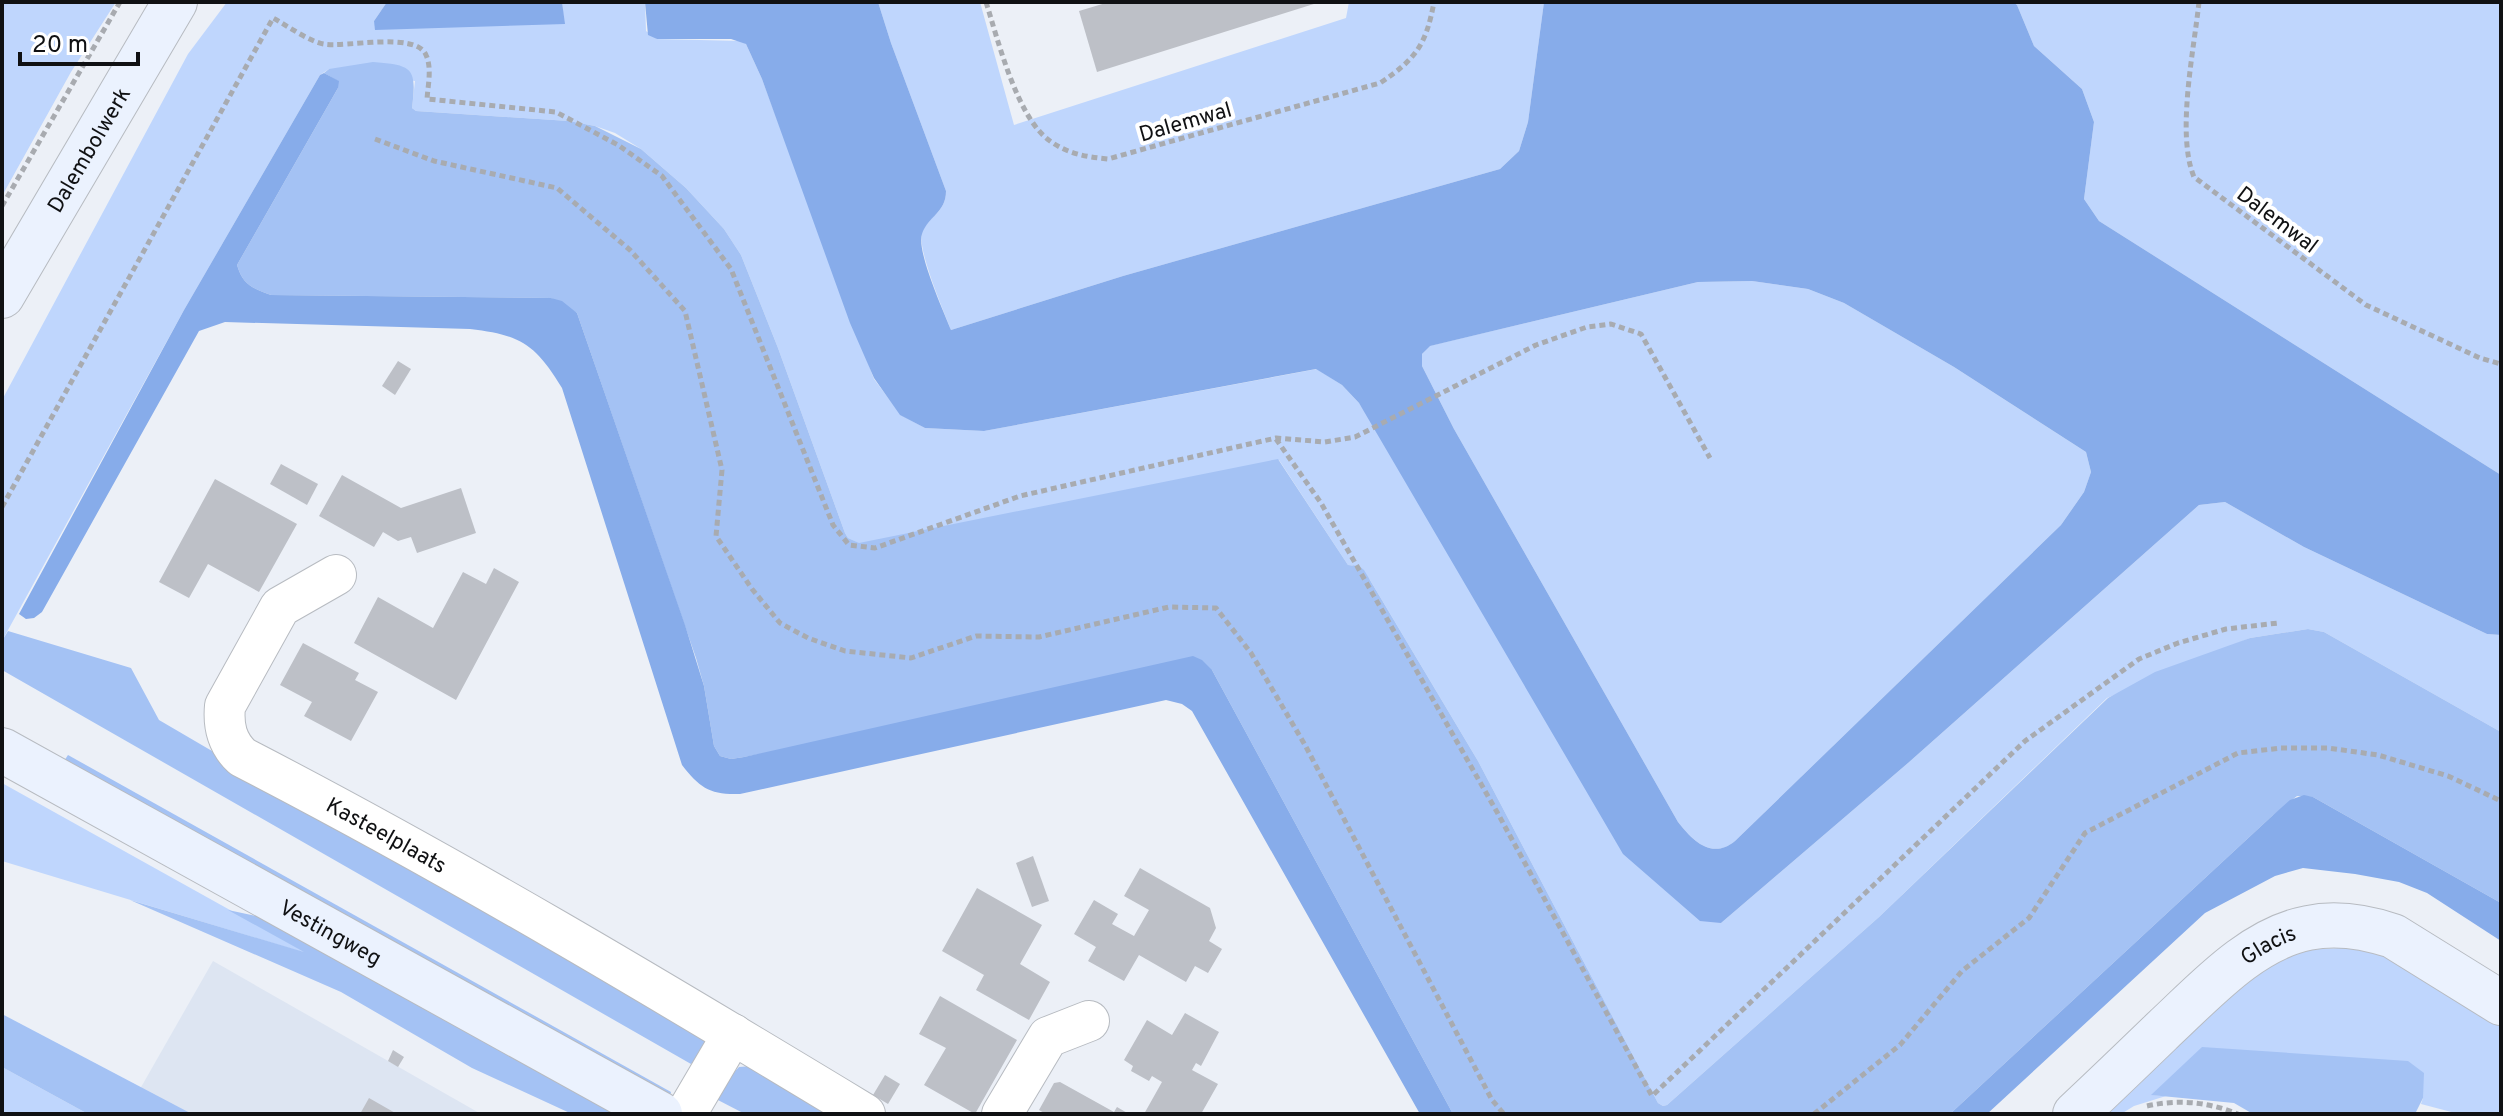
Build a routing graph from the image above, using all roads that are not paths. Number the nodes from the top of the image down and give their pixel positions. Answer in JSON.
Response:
{"nodes":[{"id":1,"x":175,"y":2,"type":"edge"},
{"id":2,"x":2,"y":296,"type":"edge"},
{"id":3,"x":336,"y":575,"type":"dead end"},
{"id":4,"x":2,"y":750,"type":"edge"},
{"id":5,"x":2501,"y":1003,"type":"edge"},
{"id":6,"x":1089,"y":1021,"type":"dead end"},
{"id":7,"x":733,"y":1034,"type":"junction"},
{"id":8,"x":660,"y":1114,"type":"edge"},
{"id":9,"x":686,"y":1114,"type":"edge"},
{"id":10,"x":865,"y":1114,"type":"edge"},
{"id":11,"x":1002,"y":1114,"type":"edge"},
{"id":12,"x":2075,"y":1114,"type":"edge"}],
"edges":[{"from":1,"to":2,"type":"street","name":"Dalembolwerk"},
{"from":3,"to":7,"type":"street","name":"Kasteelplaats"},
{"from":4,"to":8,"type":"street","name":"Vestingweg"},
{"from":5,"to":12,"type":"street","name":"Glacis"},
{"from":6,"to":11,"type":"street"},
{"from":7,"to":9,"type":"street"},
{"from":7,"to":10,"type":"street"}]}
